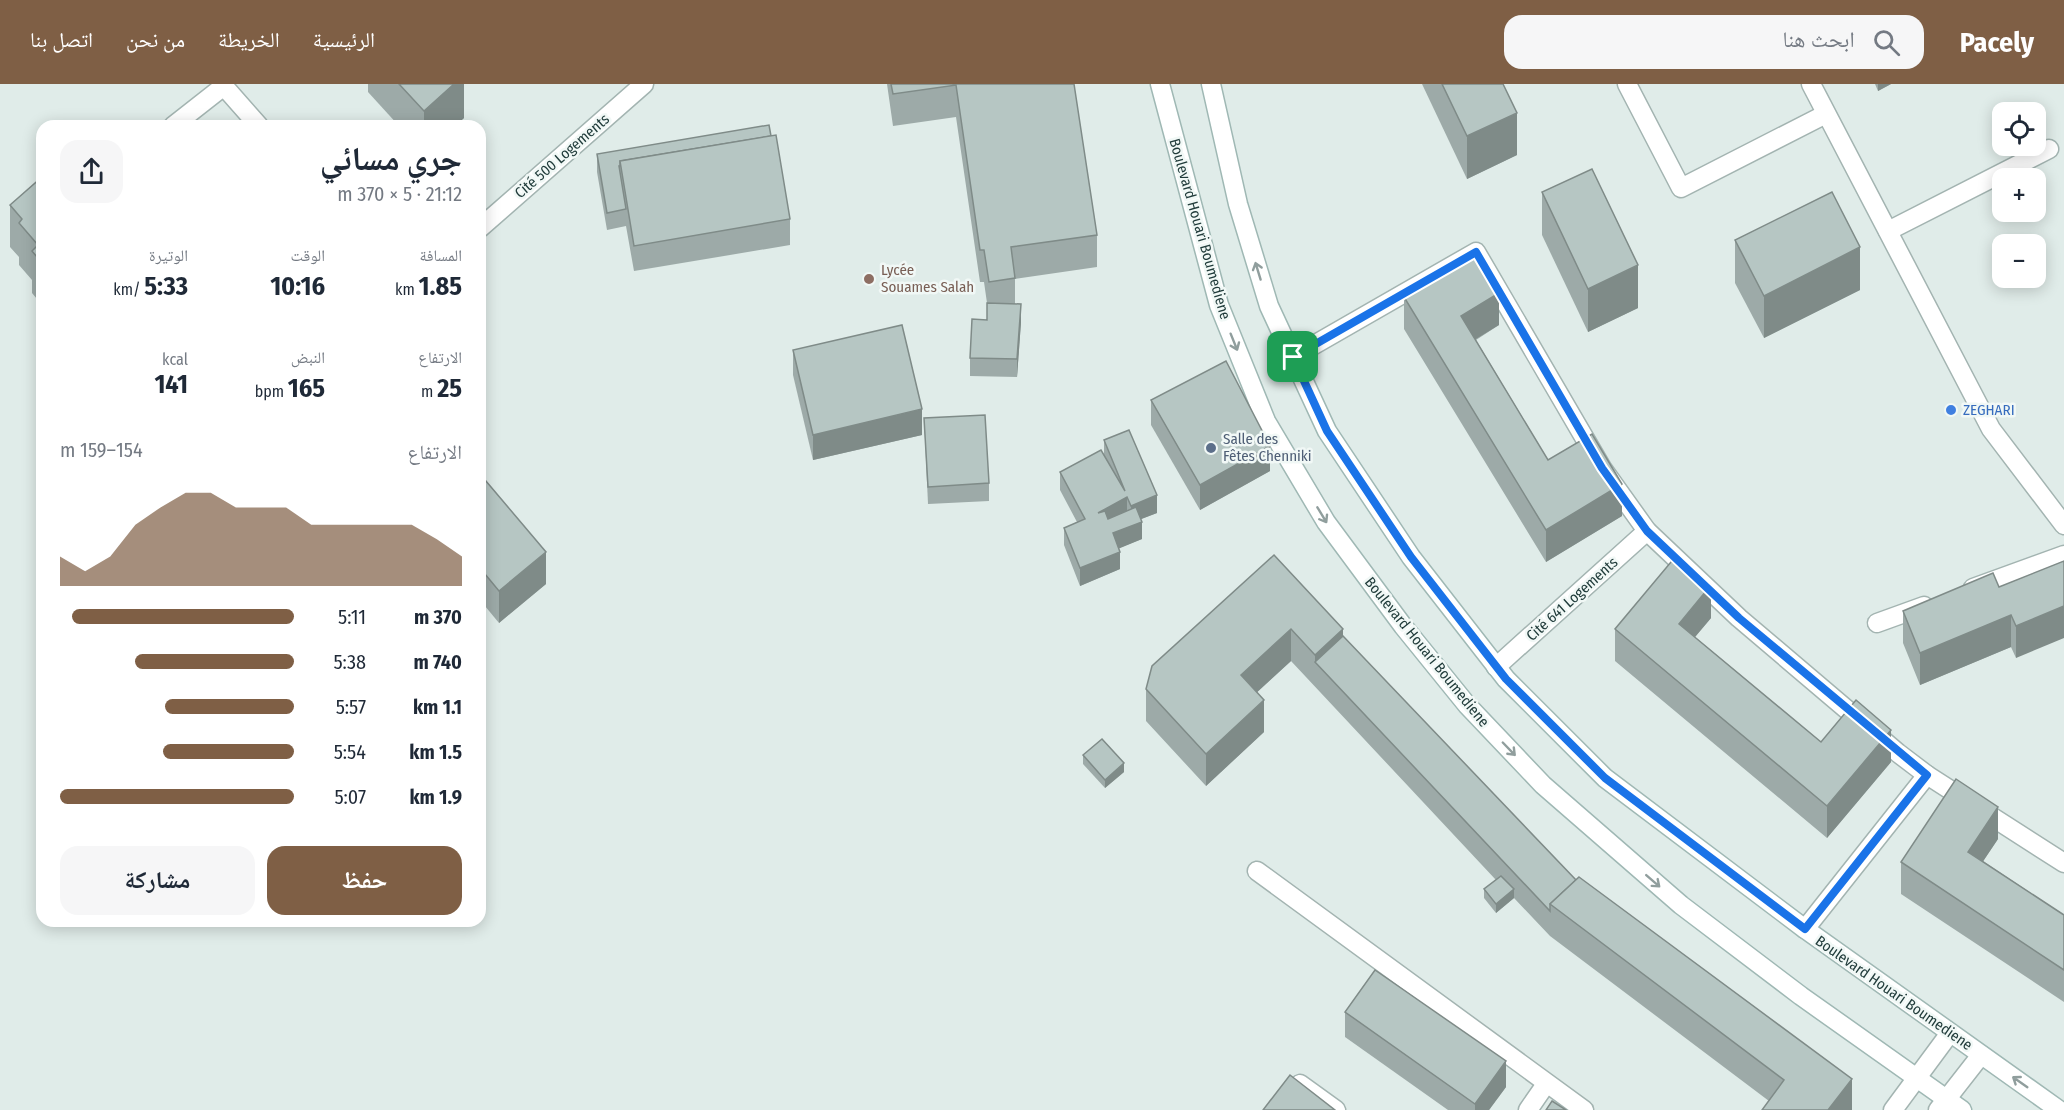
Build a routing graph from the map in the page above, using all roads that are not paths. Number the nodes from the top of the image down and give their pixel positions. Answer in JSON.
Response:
{"nodes":[{"id":1,"x":644,"y":84,"type":"edge"},
{"id":2,"x":1160,"y":84,"type":"edge"},
{"id":3,"x":1211,"y":84,"type":"edge"},
{"id":4,"x":1628,"y":84,"type":"edge"},
{"id":5,"x":1811,"y":84,"type":"edge"},
{"id":6,"x":223,"y":85,"type":"edge"},
{"id":7,"x":1826,"y":114,"type":"junction"},
{"id":8,"x":180,"y":120,"type":"edge"},
{"id":9,"x":254,"y":120,"type":"edge"},
{"id":10,"x":2049,"y":149,"type":"dead end"},
{"id":11,"x":486,"y":223,"type":"edge"},
{"id":12,"x":1887,"y":231,"type":"junction"},
{"id":13,"x":1293,"y":357,"type":"junction"},
{"id":14,"x":2064,"y":525,"type":"edge"},
{"id":15,"x":1647,"y":531,"type":"junction"},
{"id":16,"x":2064,"y":555,"type":"edge"},
{"id":17,"x":1877,"y":623,"type":"dead end"},
{"id":18,"x":1496,"y":667,"type":"junction"},
{"id":19,"x":1927,"y":775,"type":"junction"},
{"id":20,"x":2064,"y":863,"type":"edge"},
{"id":21,"x":1257,"y":871,"type":"dead end"},
{"id":22,"x":1805,"y":929,"type":"junction"},
{"id":23,"x":1950,"y":1034,"type":"junction"},
{"id":24,"x":1981,"y":1055,"type":"junction"},
{"id":25,"x":1916,"y":1077,"type":"junction"},
{"id":26,"x":1300,"y":1084,"type":"edge"},
{"id":27,"x":1546,"y":1084,"type":"junction"},
{"id":28,"x":1942,"y":1105,"type":"edge"},
{"id":29,"x":1336,"y":1110,"type":"edge"},
{"id":30,"x":1528,"y":1110,"type":"edge"},
{"id":31,"x":1584,"y":1110,"type":"edge"},
{"id":32,"x":1893,"y":1110,"type":"edge"},
{"id":33,"x":1962,"y":1110,"type":"edge"},
{"id":34,"x":2059,"y":1110,"type":"edge"}],
"edges":[{"from":1,"to":11,"type":"street","name":"Cité 500 Logements"},
{"from":2,"to":25,"type":"street","name":"Boulevard Houari Boumediene","one_way":true},
{"from":13,"to":3,"type":"street","name":"Boulevard Houari Boumediene","one_way":true},
{"from":4,"to":7,"type":"street"},
{"from":5,"to":7,"type":"street"},
{"from":6,"to":8,"type":"street"},
{"from":6,"to":9,"type":"street"},
{"from":7,"to":12,"type":"street"},
{"from":10,"to":12,"type":"street"},
{"from":12,"to":14,"type":"street"},
{"from":13,"to":15,"type":"street"},
{"from":13,"to":18,"type":"street","name":"Boulevard Houari Boumediene"},
{"from":15,"to":18,"type":"street","name":"Cité 641 Logements"},
{"from":15,"to":19,"type":"street"},
{"from":16,"to":17,"type":"street"},
{"from":18,"to":22,"type":"street","name":"Boulevard Houari Boumediene"},
{"from":19,"to":20,"type":"street"},
{"from":19,"to":22,"type":"street"},
{"from":21,"to":27,"type":"street"},
{"from":22,"to":23,"type":"street","name":"Boulevard Houari Boumediene"},
{"from":23,"to":24,"type":"street","name":"Boulevard Houari Boumediene"},
{"from":23,"to":25,"type":"street"},
{"from":24,"to":28,"type":"street"},
{"from":34,"to":24,"type":"street","name":"Boulevard Houari Boumediene","one_way":true},
{"from":25,"to":28,"type":"street","name":"Boulevard Houari Boumediene"},
{"from":25,"to":32,"type":"street"},
{"from":26,"to":29,"type":"street"},
{"from":27,"to":30,"type":"street"},
{"from":27,"to":31,"type":"street"},
{"from":28,"to":33,"type":"street","name":"Boulevard Houari Boumediene"}]}
